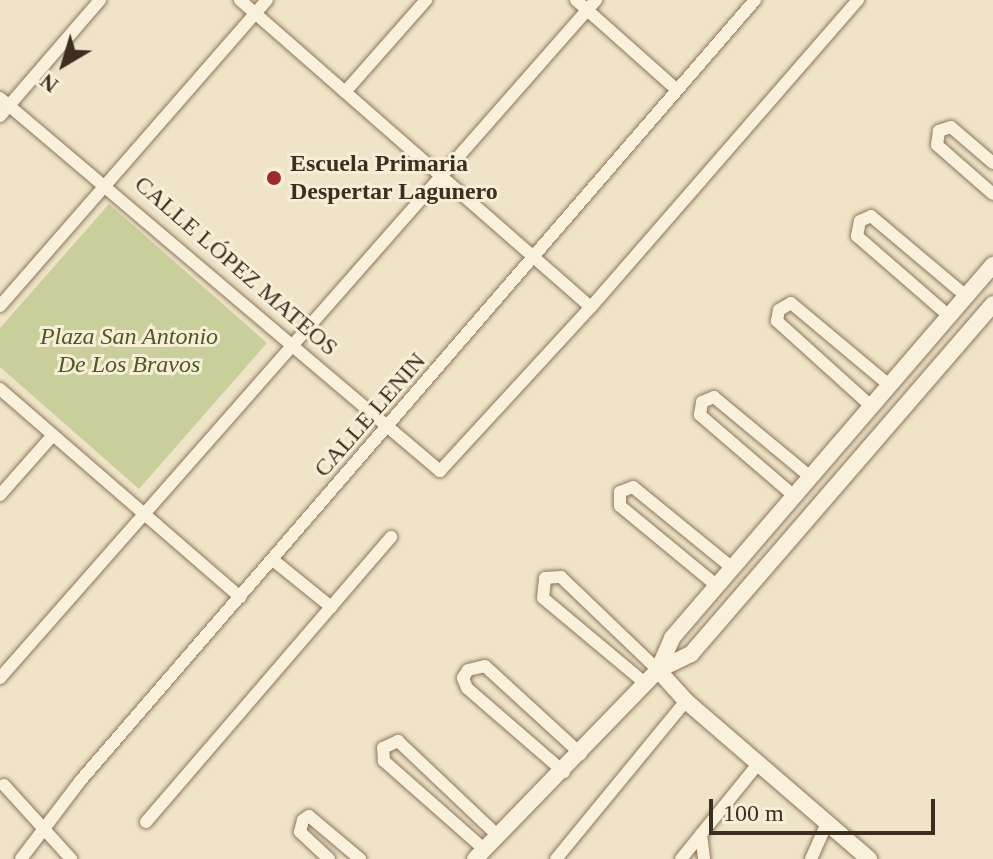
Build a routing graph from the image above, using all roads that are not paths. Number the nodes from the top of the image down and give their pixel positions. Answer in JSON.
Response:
{"nodes":[{"id":1,"x":100,"y":0,"type":"edge"},
{"id":2,"x":240,"y":0,"type":"edge"},
{"id":3,"x":267,"y":0,"type":"edge"},
{"id":4,"x":426,"y":0,"type":"edge"},
{"id":5,"x":576,"y":0,"type":"edge"},
{"id":6,"x":755,"y":0,"type":"edge"},
{"id":7,"x":858,"y":0,"type":"edge"},
{"id":8,"x":591,"y":5,"type":"edge"},
{"id":9,"x":255,"y":13,"type":"junction"},
{"id":10,"x":677,"y":90,"type":"junction"},
{"id":11,"x":345,"y":92,"type":"junction"},
{"id":12,"x":5,"y":102,"type":"edge"},
{"id":13,"x":0,"y":116,"type":"edge"},
{"id":14,"x":993,"y":163,"type":"edge"},
{"id":15,"x":440,"y":175,"type":"junction"},
{"id":16,"x":108,"y":185,"type":"junction"},
{"id":17,"x":993,"y":194,"type":"edge"},
{"id":18,"x":534,"y":257,"type":"junction"},
{"id":19,"x":993,"y":265,"type":"edge"},
{"id":20,"x":966,"y":296,"type":"junction"},
{"id":21,"x":993,"y":304,"type":"edge"},
{"id":22,"x":0,"y":306,"type":"edge"},
{"id":23,"x":591,"y":307,"type":"junction"},
{"id":24,"x":949,"y":316,"type":"junction"},
{"id":25,"x":291,"y":341,"type":"junction"},
{"id":26,"x":883,"y":381,"type":"junction"},
{"id":27,"x":0,"y":389,"type":"edge"},
{"id":28,"x":866,"y":401,"type":"junction"},
{"id":29,"x":389,"y":427,"type":"junction"},
{"id":30,"x":53,"y":435,"type":"junction"},
{"id":31,"x":809,"y":476,"type":"junction"},
{"id":32,"x":0,"y":495,"type":"edge"},
{"id":33,"x":793,"y":495,"type":"junction"},
{"id":34,"x":141,"y":512,"type":"junction"},
{"id":35,"x":391,"y":537,"type":"dead end"},
{"id":36,"x":273,"y":560,"type":"junction"},
{"id":37,"x":731,"y":567,"type":"junction"},
{"id":38,"x":716,"y":585,"type":"junction"},
{"id":39,"x":240,"y":597,"type":"junction"},
{"id":40,"x":331,"y":607,"type":"junction"},
{"id":41,"x":658,"y":670,"type":"junction"},
{"id":42,"x":0,"y":678,"type":"edge"},
{"id":43,"x":646,"y":684,"type":"junction"},
{"id":44,"x":686,"y":701,"type":"junction"},
{"id":45,"x":581,"y":754,"type":"junction"},
{"id":46,"x":758,"y":764,"type":"junction"},
{"id":47,"x":564,"y":772,"type":"junction"},
{"id":48,"x":4,"y":785,"type":"dead end"},
{"id":49,"x":146,"y":822,"type":"dead end"},
{"id":50,"x":827,"y":823,"type":"junction"},
{"id":51,"x":44,"y":825,"type":"junction"},
{"id":52,"x":701,"y":834,"type":"junction"},
{"id":53,"x":499,"y":837,"type":"junction"},
{"id":54,"x":480,"y":855,"type":"edge"},
{"id":55,"x":21,"y":859,"type":"edge"},
{"id":56,"x":71,"y":859,"type":"edge"},
{"id":57,"x":329,"y":859,"type":"edge"},
{"id":58,"x":360,"y":859,"type":"edge"},
{"id":59,"x":556,"y":859,"type":"edge"},
{"id":60,"x":681,"y":859,"type":"edge"},
{"id":61,"x":704,"y":859,"type":"edge"},
{"id":62,"x":811,"y":859,"type":"edge"},
{"id":63,"x":869,"y":859,"type":"edge"}],
"edges":[{"from":1,"to":12,"type":"street"},
{"from":2,"to":9,"type":"street"},
{"from":3,"to":9,"type":"street"},
{"from":4,"to":11,"type":"street"},
{"from":5,"to":8,"type":"street"},
{"from":6,"to":10,"type":"street","name":"CALLE LENIN"},
{"from":7,"to":23,"type":"street"},
{"from":8,"to":10,"type":"street"},
{"from":8,"to":15,"type":"street"},
{"from":9,"to":11,"type":"street"},
{"from":9,"to":16,"type":"street"},
{"from":10,"to":18,"type":"street","name":"CALLE LENIN"},
{"from":11,"to":15,"type":"street"},
{"from":12,"to":13,"type":"street"},
{"from":12,"to":16,"type":"street","name":"CALLE LÓPEZ MATEOS"},
{"from":14,"to":17,"type":"street"},
{"from":15,"to":18,"type":"street"},
{"from":15,"to":25,"type":"street"},
{"from":16,"to":22,"type":"street"},
{"from":16,"to":25,"type":"street","name":"CALLE LÓPEZ MATEOS"},
{"from":18,"to":23,"type":"street"},
{"from":18,"to":29,"type":"street","name":"CALLE LENIN"},
{"from":19,"to":20,"type":"street"},
{"from":20,"to":24,"type":"street"},
{"from":20,"to":24,"type":"street"},
{"from":21,"to":41,"type":"street"},
{"from":23,"to":29,"type":"street","name":"CALLE LÓPEZ MATEOS"},
{"from":24,"to":26,"type":"street"},
{"from":25,"to":29,"type":"street","name":"CALLE LÓPEZ MATEOS"},
{"from":25,"to":34,"type":"street"},
{"from":26,"to":28,"type":"street"},
{"from":26,"to":28,"type":"street"},
{"from":27,"to":30,"type":"street"},
{"from":28,"to":31,"type":"street"},
{"from":29,"to":36,"type":"street","name":"CALLE LENIN"},
{"from":30,"to":32,"type":"street"},
{"from":30,"to":34,"type":"street"},
{"from":31,"to":33,"type":"street"},
{"from":31,"to":33,"type":"street"},
{"from":33,"to":37,"type":"street"},
{"from":34,"to":39,"type":"street"},
{"from":34,"to":42,"type":"street"},
{"from":35,"to":40,"type":"street"},
{"from":36,"to":39,"type":"street","name":"CALLE LENIN"},
{"from":36,"to":40,"type":"street"},
{"from":37,"to":38,"type":"street"},
{"from":37,"to":38,"type":"street"},
{"from":38,"to":41,"type":"street"},
{"from":39,"to":51,"type":"street","name":"CALLE LENIN"},
{"from":40,"to":49,"type":"street"},
{"from":41,"to":43,"type":"street"},
{"from":41,"to":43,"type":"street"},
{"from":41,"to":44,"type":"street"},
{"from":43,"to":45,"type":"street"},
{"from":44,"to":46,"type":"street"},
{"from":44,"to":59,"type":"street"},
{"from":45,"to":47,"type":"street"},
{"from":45,"to":47,"type":"street"},
{"from":46,"to":50,"type":"street"},
{"from":46,"to":52,"type":"street"},
{"from":47,"to":53,"type":"street"},
{"from":48,"to":51,"type":"street"},
{"from":50,"to":62,"type":"street"},
{"from":50,"to":63,"type":"street"},
{"from":51,"to":55,"type":"street","name":"CALLE LENIN"},
{"from":51,"to":56,"type":"street"},
{"from":52,"to":60,"type":"street"},
{"from":52,"to":61,"type":"street"},
{"from":53,"to":54,"type":"street"},
{"from":53,"to":54,"type":"street"},
{"from":57,"to":58,"type":"street"}]}
